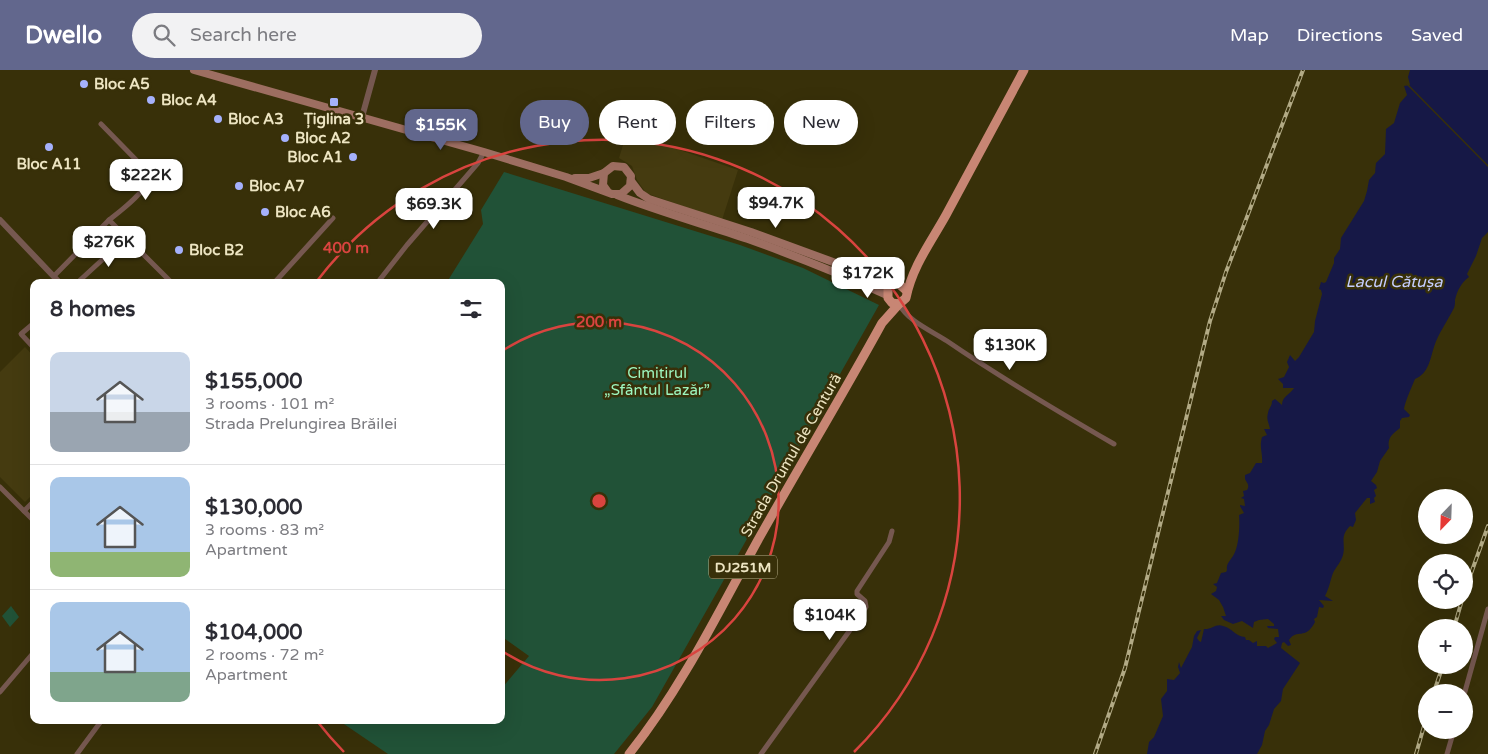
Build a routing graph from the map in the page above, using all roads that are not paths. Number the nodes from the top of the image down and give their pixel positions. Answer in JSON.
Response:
{"nodes":[{"id":1,"x":194,"y":70,"type":"edge"},
{"id":2,"x":375,"y":70,"type":"edge"},
{"id":3,"x":1024,"y":70,"type":"edge"},
{"id":4,"x":362,"y":117,"type":"junction"},
{"id":5,"x":101,"y":124,"type":"dead end"},
{"id":6,"x":484,"y":152,"type":"junction"},
{"id":7,"x":604,"y":173,"type":"junction"},
{"id":8,"x":566,"y":177,"type":"junction"},
{"id":9,"x":631,"y":181,"type":"junction"},
{"id":10,"x":608,"y":192,"type":"junction"},
{"id":11,"x":617,"y":195,"type":"junction"},
{"id":12,"x":333,"y":218,"type":"dead end"},
{"id":13,"x":0,"y":220,"type":"edge"},
{"id":14,"x":109,"y":220,"type":"junction"},
{"id":15,"x":126,"y":238,"type":"junction"},
{"id":16,"x":916,"y":266,"type":"junction"},
{"id":17,"x":54,"y":276,"type":"junction"},
{"id":18,"x":56,"y":279,"type":"edge"},
{"id":19,"x":81,"y":279,"type":"edge"},
{"id":20,"x":168,"y":279,"type":"edge"},
{"id":21,"x":278,"y":279,"type":"edge"},
{"id":22,"x":380,"y":279,"type":"edge"},
{"id":23,"x":894,"y":284,"type":"junction"},
{"id":24,"x":907,"y":291,"type":"junction"},
{"id":25,"x":887,"y":296,"type":"junction"},
{"id":26,"x":899,"y":304,"type":"junction"},
{"id":27,"x":882,"y":323,"type":"junction"},
{"id":28,"x":30,"y":326,"type":"edge"},
{"id":29,"x":30,"y":344,"type":"edge"},
{"id":30,"x":1114,"y":444,"type":"dead end"},
{"id":31,"x":0,"y":487,"type":"edge"},
{"id":32,"x":30,"y":505,"type":"edge"},
{"id":33,"x":24,"y":511,"type":"junction"},
{"id":34,"x":30,"y":517,"type":"edge"},
{"id":35,"x":892,"y":531,"type":"dead end"},
{"id":36,"x":1488,"y":609,"type":"edge"},
{"id":37,"x":30,"y":657,"type":"edge"},
{"id":38,"x":1467,"y":684,"type":"edge"},
{"id":39,"x":0,"y":692,"type":"edge"},
{"id":40,"x":99,"y":724,"type":"edge"},
{"id":41,"x":1451,"y":739,"type":"edge"},
{"id":42,"x":76,"y":754,"type":"edge"},
{"id":43,"x":629,"y":754,"type":"edge"},
{"id":44,"x":761,"y":754,"type":"edge"},
{"id":45,"x":1447,"y":754,"type":"edge"}],
"edges":[{"from":1,"to":4,"type":"main road"},
{"from":2,"to":4,"type":"street"},
{"from":3,"to":16,"type":"highway"},
{"from":4,"to":6,"type":"main road"},
{"from":5,"to":14,"type":"street"},
{"from":6,"to":8,"type":"main road"},
{"from":6,"to":22,"type":"street"},
{"from":7,"to":8,"type":"main road"},
{"from":7,"to":9,"type":"main road"},
{"from":7,"to":10,"type":"main road"},
{"from":8,"to":10,"type":"main road"},
{"from":9,"to":11,"type":"main road"},
{"from":9,"to":23,"type":"main road"},
{"from":10,"to":11,"type":"main road"},
{"from":11,"to":25,"type":"main road"},
{"from":12,"to":21,"type":"street"},
{"from":13,"to":17,"type":"street"},
{"from":14,"to":15,"type":"street"},
{"from":14,"to":17,"type":"street"},
{"from":15,"to":19,"type":"street"},
{"from":15,"to":20,"type":"street"},
{"from":16,"to":23,"type":"highway"},
{"from":16,"to":24,"type":"highway"},
{"from":17,"to":18,"type":"street"},
{"from":23,"to":24,"type":"highway"},
{"from":23,"to":25,"type":"highway"},
{"from":24,"to":26,"type":"highway"},
{"from":25,"to":26,"type":"highway"},
{"from":25,"to":27,"type":"highway"},
{"from":26,"to":27,"type":"highway"},
{"from":26,"to":30,"type":"street"},
{"from":27,"to":43,"type":"highway","name":"Strada Drumul de Centură","number":"DJ251M"},
{"from":28,"to":29,"type":"street"},
{"from":31,"to":33,"type":"street"},
{"from":32,"to":33,"type":"street"},
{"from":33,"to":34,"type":"street"},
{"from":35,"to":44,"type":"street"},
{"from":36,"to":38,"type":"street"},
{"from":37,"to":39,"type":"street"},
{"from":40,"to":42,"type":"street"},
{"from":41,"to":45,"type":"street"}]}
